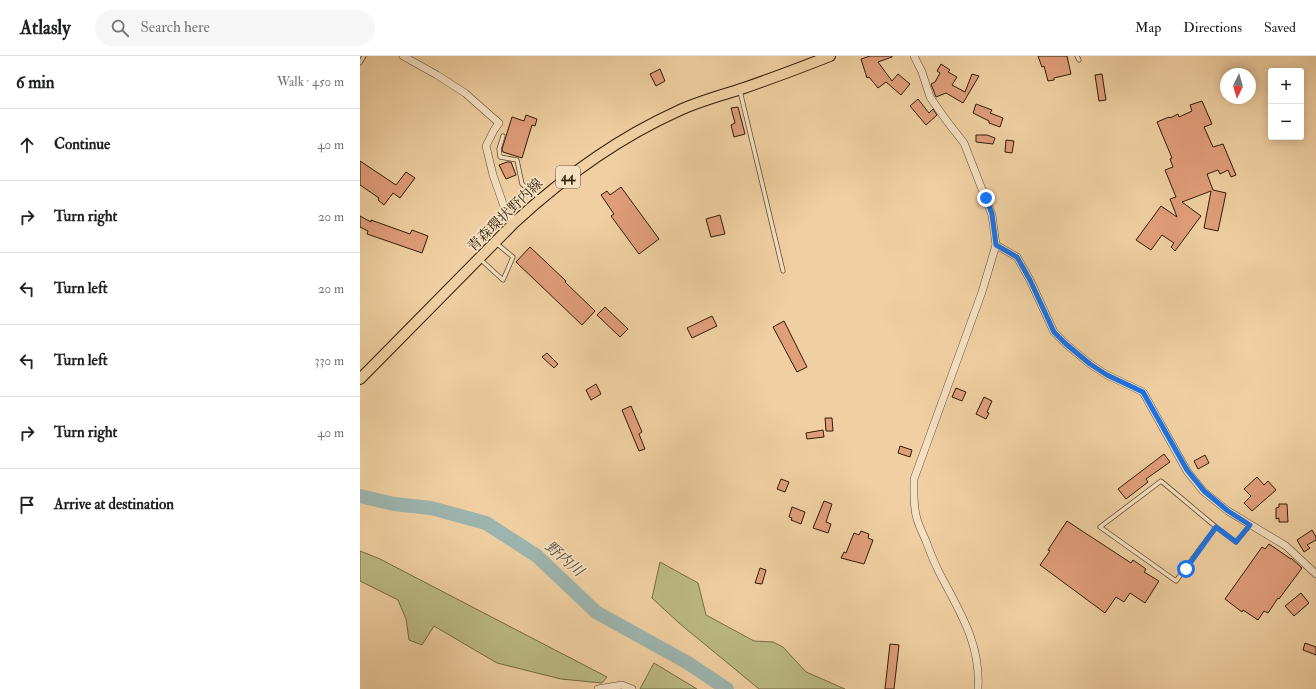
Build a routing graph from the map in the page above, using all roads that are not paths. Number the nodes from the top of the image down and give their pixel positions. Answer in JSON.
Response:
{"nodes":[{"id":1,"x":364,"y":56,"type":"edge"},
{"id":2,"x":403,"y":56,"type":"edge"},
{"id":3,"x":830,"y":56,"type":"edge"},
{"id":4,"x":914,"y":56,"type":"edge"},
{"id":5,"x":1077,"y":56,"type":"edge"},
{"id":6,"x":1079,"y":60,"type":"dead end"},
{"id":7,"x":360,"y":63,"type":"edge"},
{"id":8,"x":739,"y":90,"type":"junction"},
{"id":9,"x":503,"y":136,"type":"dead end"},
{"id":10,"x":540,"y":199,"type":"junction"},
{"id":11,"x":515,"y":222,"type":"junction"},
{"id":12,"x":496,"y":242,"type":"junction"},
{"id":13,"x":996,"y":245,"type":"junction"},
{"id":14,"x":479,"y":259,"type":"junction"},
{"id":15,"x":783,"y":271,"type":"dead end"},
{"id":16,"x":360,"y":379,"type":"edge"},
{"id":17,"x":1250,"y":525,"type":"junction"},
{"id":18,"x":1216,"y":527,"type":"junction"},
{"id":19,"x":1316,"y":574,"type":"edge"},
{"id":20,"x":598,"y":689,"type":"edge"},
{"id":21,"x":632,"y":689,"type":"edge"},
{"id":22,"x":978,"y":689,"type":"edge"}],
"edges":[{"from":1,"to":7,"type":"lane"},
{"from":2,"to":11,"type":"street"},
{"from":3,"to":8,"type":"main road","name":"青森環状野内線","number":"44"},
{"from":4,"to":13,"type":"street"},
{"from":5,"to":6,"type":"lane"},
{"from":8,"to":10,"type":"main road","name":"青森環状野内線","number":"44"},
{"from":8,"to":15,"type":"lane"},
{"from":9,"to":10,"type":"lane"},
{"from":10,"to":11,"type":"main road","name":"青森環状野内線","number":"44"},
{"from":11,"to":12,"type":"main road","name":"青森環状野内線","number":"44"},
{"from":12,"to":14,"type":"main road","name":"青森環状野内線","number":"44"},
{"from":12,"to":14,"type":"lane"},
{"from":13,"to":17,"type":"street"},
{"from":13,"to":22,"type":"street"},
{"from":14,"to":16,"type":"main road","name":"青森環状野内線","number":"44"},
{"from":17,"to":18,"type":"lane"},
{"from":17,"to":19,"type":"street"},
{"from":18,"to":18,"type":"lane"},
{"from":20,"to":21,"type":"street"}]}
